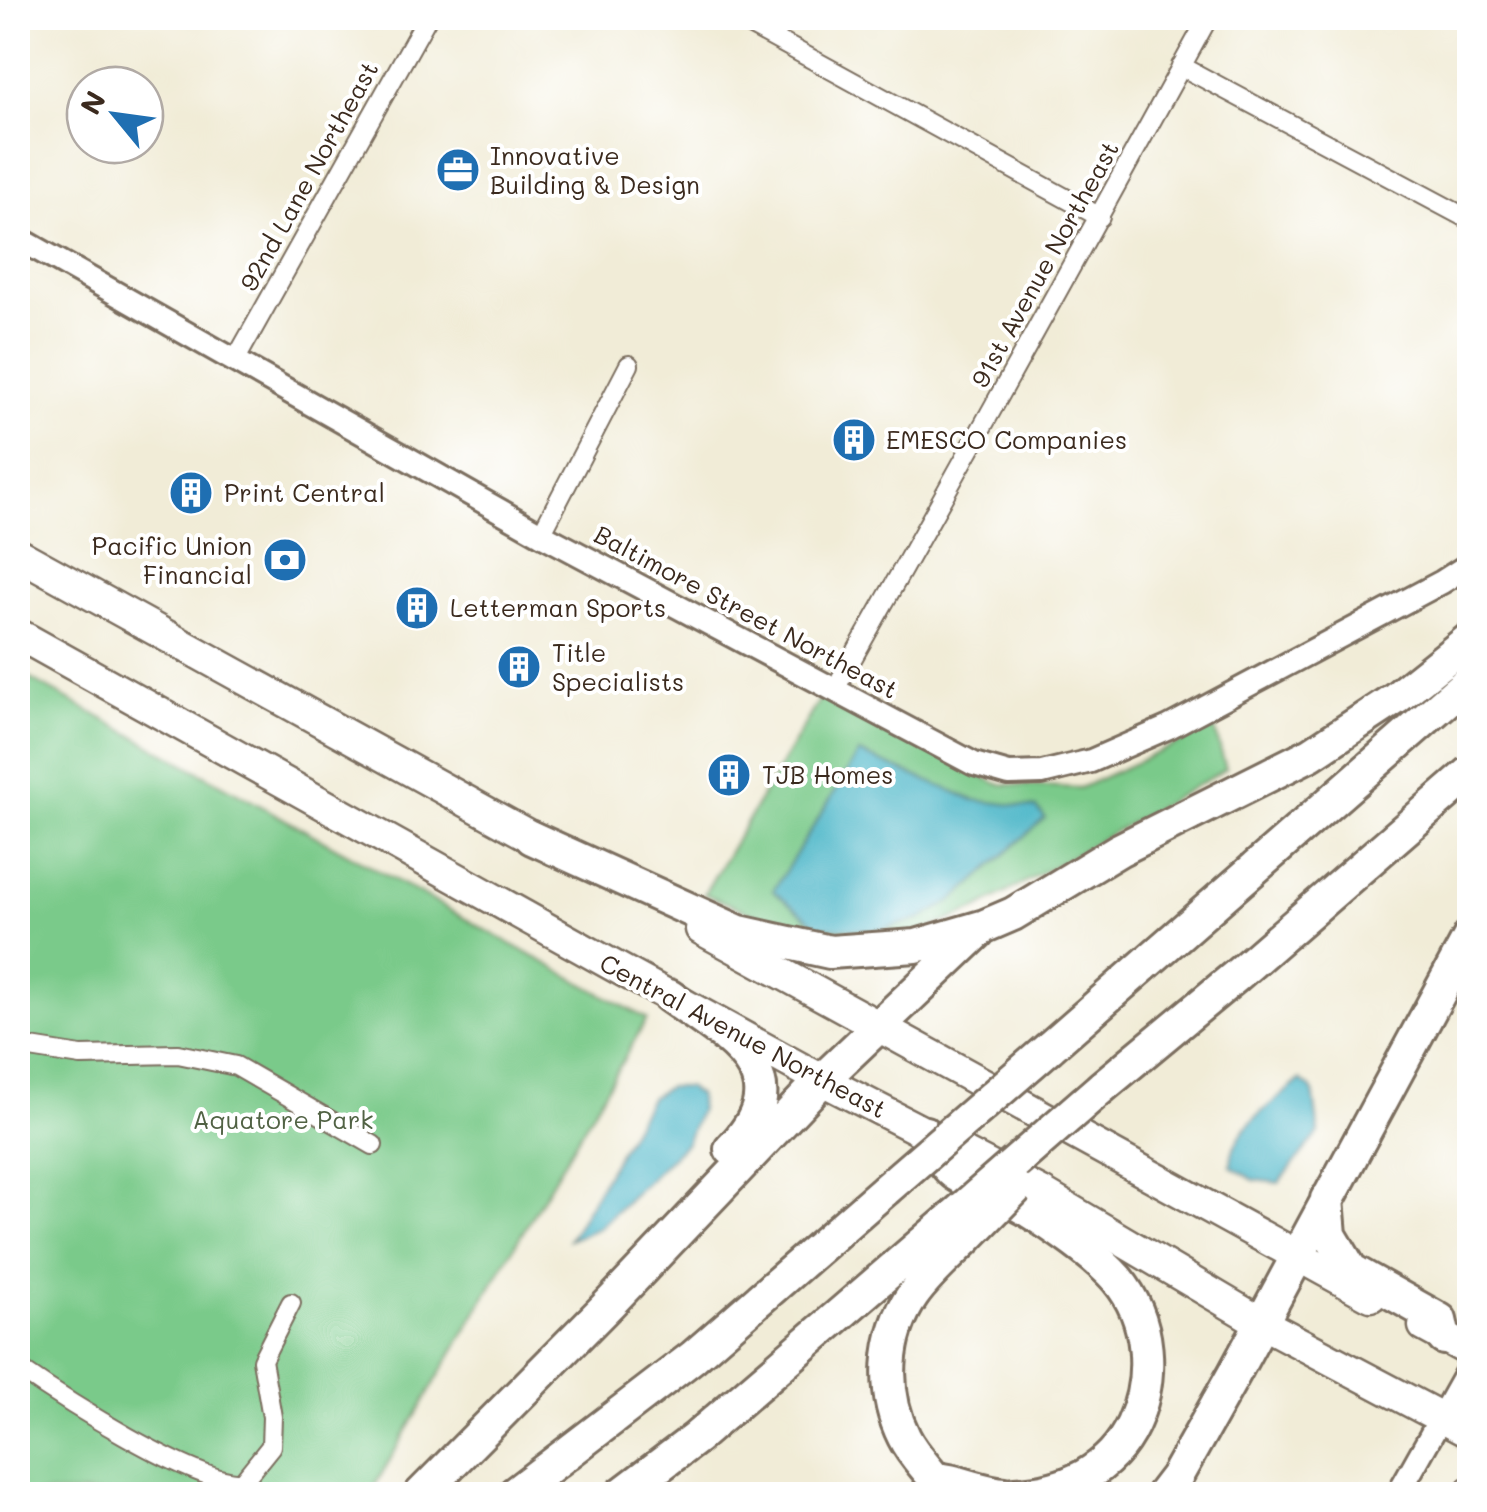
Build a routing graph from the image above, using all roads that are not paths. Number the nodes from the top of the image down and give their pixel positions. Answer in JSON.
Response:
{"nodes":[{"id":1,"x":427,"y":18,"type":"edge"},
{"id":2,"x":738,"y":18,"type":"edge"},
{"id":3,"x":1208,"y":18,"type":"edge"},
{"id":4,"x":1181,"y":66,"type":"junction"},
{"id":5,"x":1100,"y":216,"type":"junction"},
{"id":6,"x":1470,"y":220,"type":"edge"},
{"id":7,"x":18,"y":238,"type":"edge"},
{"id":8,"x":236,"y":359,"type":"junction"},
{"id":9,"x":628,"y":365,"type":"dead end"},
{"id":10,"x":541,"y":534,"type":"junction"},
{"id":11,"x":18,"y":554,"type":"edge"},
{"id":12,"x":1470,"y":564,"type":"edge"},
{"id":13,"x":18,"y":634,"type":"edge"},
{"id":14,"x":1470,"y":639,"type":"edge"},
{"id":15,"x":1470,"y":680,"type":"edge"},
{"id":16,"x":836,"y":689,"type":"junction"},
{"id":17,"x":1470,"y":773,"type":"edge"},
{"id":18,"x":532,"y":838,"type":"junction"},
{"id":19,"x":985,"y":926,"type":"junction"},
{"id":20,"x":1470,"y":936,"type":"edge"},
{"id":21,"x":1470,"y":976,"type":"edge"},
{"id":22,"x":669,"y":996,"type":"junction"},
{"id":23,"x":876,"y":1025,"type":"junction"},
{"id":24,"x":18,"y":1046,"type":"edge"},
{"id":25,"x":822,"y":1080,"type":"junction"},
{"id":26,"x":1368,"y":1122,"type":"junction"},
{"id":27,"x":925,"y":1133,"type":"junction"},
{"id":28,"x":374,"y":1145,"type":"dead end"},
{"id":29,"x":1040,"y":1192,"type":"junction"},
{"id":30,"x":1327,"y":1199,"type":"junction"},
{"id":31,"x":956,"y":1230,"type":"junction"},
{"id":32,"x":1297,"y":1254,"type":"junction"},
{"id":33,"x":291,"y":1303,"type":"dead end"},
{"id":34,"x":1260,"y":1322,"type":"junction"},
{"id":35,"x":1457,"y":1344,"type":"edge"},
{"id":36,"x":1470,"y":1366,"type":"edge"},
{"id":37,"x":18,"y":1368,"type":"edge"},
{"id":38,"x":1441,"y":1418,"type":"junction"},
{"id":39,"x":1470,"y":1433,"type":"edge"},
{"id":40,"x":941,"y":1486,"type":"edge"},
{"id":41,"x":404,"y":1494,"type":"edge"},
{"id":42,"x":421,"y":1494,"type":"edge"},
{"id":43,"x":514,"y":1494,"type":"edge"},
{"id":44,"x":622,"y":1494,"type":"edge"},
{"id":45,"x":1004,"y":1494,"type":"edge"},
{"id":46,"x":1016,"y":1494,"type":"edge"},
{"id":47,"x":1094,"y":1494,"type":"edge"},
{"id":48,"x":1163,"y":1494,"type":"edge"},
{"id":49,"x":1398,"y":1494,"type":"edge"}],
"edges":[{"from":1,"to":8,"type":"street","name":"92nd Lane Northeast"},
{"from":2,"to":5,"type":"street"},
{"from":3,"to":4,"type":"street","name":"91st Avenue Northeast"},
{"from":4,"to":5,"type":"street","name":"91st Avenue Northeast"},
{"from":4,"to":6,"type":"street"},
{"from":5,"to":16,"type":"street","name":"91st Avenue Northeast"},
{"from":7,"to":8,"type":"street","name":"Baltimore Street Northeast"},
{"from":8,"to":10,"type":"street","name":"Baltimore Street Northeast"},
{"from":9,"to":10,"type":"street"},
{"from":10,"to":16,"type":"street","name":"Baltimore Street Northeast"},
{"from":11,"to":18,"type":"highway"},
{"from":12,"to":16,"type":"street","name":"Baltimore Street Northeast"},
{"from":13,"to":22,"type":"highway","name":"Central Avenue Northeast"},
{"from":14,"to":19,"type":"highway"},
{"from":15,"to":43,"type":"highway","bridge":true},
{"from":17,"to":31,"type":"highway","bridge":true},
{"from":18,"to":19,"type":"highway"},
{"from":18,"to":23,"type":"highway"},
{"from":19,"to":23,"type":"highway"},
{"from":20,"to":26,"type":"highway"},
{"from":21,"to":26,"type":"highway"},
{"from":22,"to":25,"type":"highway","name":"Central Avenue Northeast"},
{"from":22,"to":41,"type":"highway"},
{"from":23,"to":25,"type":"highway"},
{"from":23,"to":32,"type":"highway"},
{"from":24,"to":28,"type":"street"},
{"from":25,"to":27,"type":"highway","name":"Central Avenue Northeast"},
{"from":25,"to":42,"type":"highway"},
{"from":26,"to":30,"type":"highway"},
{"from":27,"to":29,"type":"highway","name":"Central Avenue Northeast"},
{"from":27,"to":46,"type":"highway"},
{"from":29,"to":34,"type":"highway","name":"Central Avenue Northeast"},
{"from":29,"to":47,"type":"highway"},
{"from":30,"to":32,"type":"highway"},
{"from":30,"to":35,"type":"highway"},
{"from":31,"to":40,"type":"highway"},
{"from":31,"to":44,"type":"highway"},
{"from":32,"to":34,"type":"highway"},
{"from":32,"to":35,"type":"highway"},
{"from":33,"to":37,"type":"street"},
{"from":34,"to":38,"type":"highway","name":"Central Avenue Northeast"},
{"from":34,"to":48,"type":"highway"},
{"from":36,"to":38,"type":"street"},
{"from":38,"to":39,"type":"highway","name":"Central Avenue Northeast"},
{"from":38,"to":49,"type":"street"},
{"from":40,"to":45,"type":"highway"}]}
